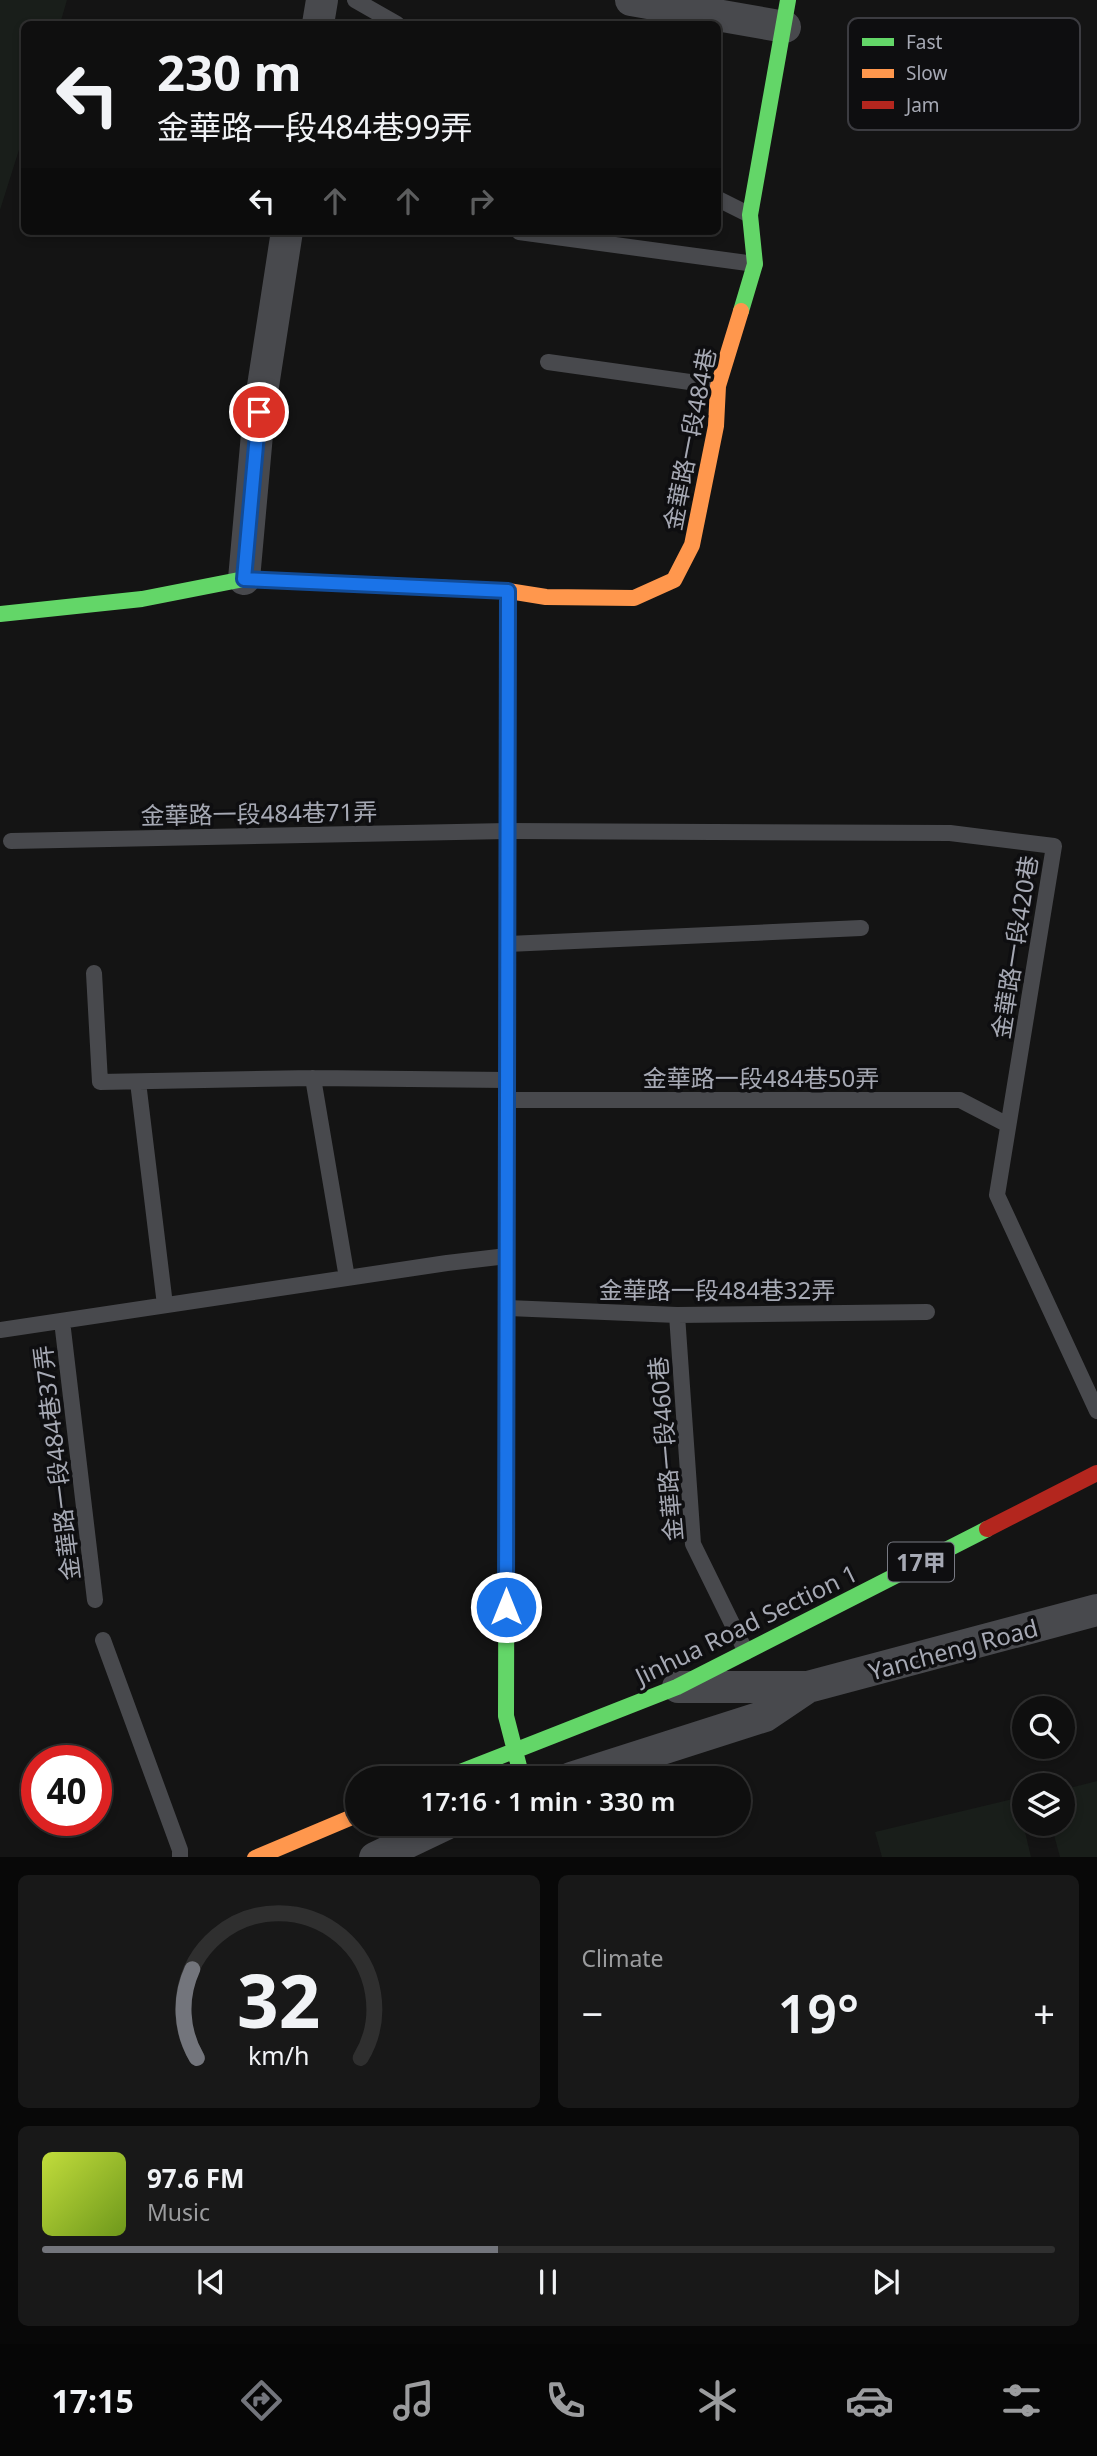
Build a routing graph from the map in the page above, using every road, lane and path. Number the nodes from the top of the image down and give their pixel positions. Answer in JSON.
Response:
{"nodes":[{"id":1,"x":322,"y":0,"type":"edge"},
{"id":2,"x":355,"y":0,"type":"edge"},
{"id":3,"x":631,"y":0,"type":"edge"},
{"id":4,"x":786,"y":13,"type":"edge"},
{"id":5,"x":318,"y":21,"type":"edge"},
{"id":6,"x":392,"y":21,"type":"edge"},
{"id":7,"x":721,"y":200,"type":"edge"},
{"id":8,"x":750,"y":215,"type":"junction"},
{"id":9,"x":286,"y":235,"type":"edge"},
{"id":10,"x":541,"y":235,"type":"edge"},
{"id":11,"x":755,"y":264,"type":"junction"},
{"id":12,"x":548,"y":362,"type":"dead end"},
{"id":13,"x":718,"y":386,"type":"junction"},
{"id":14,"x":244,"y":579,"type":"junction"},
{"id":15,"x":508,"y":591,"type":"junction"},
{"id":16,"x":0,"y":614,"type":"edge"},
{"id":17,"x":507,"y":831,"type":"junction"},
{"id":18,"x":11,"y":841,"type":"dead end"},
{"id":19,"x":861,"y":928,"type":"dead end"},
{"id":20,"x":507,"y":944,"type":"junction"},
{"id":21,"x":94,"y":973,"type":"dead end"},
{"id":22,"x":313,"y":1078,"type":"junction"},
{"id":23,"x":507,"y":1080,"type":"junction"},
{"id":24,"x":138,"y":1082,"type":"junction"},
{"id":25,"x":507,"y":1100,"type":"junction"},
{"id":26,"x":1008,"y":1125,"type":"junction"},
{"id":27,"x":507,"y":1256,"type":"junction"},
{"id":28,"x":347,"y":1278,"type":"junction"},
{"id":29,"x":165,"y":1305,"type":"junction"},
{"id":30,"x":507,"y":1308,"type":"junction"},
{"id":31,"x":927,"y":1312,"type":"dead end"},
{"id":32,"x":677,"y":1315,"type":"junction"},
{"id":33,"x":62,"y":1321,"type":"junction"},
{"id":34,"x":0,"y":1330,"type":"edge"},
{"id":35,"x":1097,"y":1411,"type":"edge"},
{"id":36,"x":1097,"y":1472,"type":"edge"},
{"id":37,"x":96,"y":1600,"type":"dead end"},
{"id":38,"x":1097,"y":1610,"type":"edge"},
{"id":39,"x":103,"y":1640,"type":"dead end"},
{"id":40,"x":746,"y":1652,"type":"junction"},
{"id":41,"x":677,"y":1687,"type":"junction"},
{"id":42,"x":808,"y":1687,"type":"junction"},
{"id":43,"x":514,"y":1751,"type":"junction"},
{"id":44,"x":476,"y":1766,"type":"edge"},
{"id":45,"x":518,"y":1766,"type":"edge"},
{"id":46,"x":609,"y":1766,"type":"edge"},
{"id":47,"x":345,"y":1820,"type":"edge"},
{"id":48,"x":420,"y":1836,"type":"edge"},
{"id":49,"x":180,"y":1857,"type":"edge"},
{"id":50,"x":255,"y":1857,"type":"edge"},
{"id":51,"x":375,"y":1857,"type":"edge"}],
"edges":[{"from":1,"to":5,"type":"street"},
{"from":2,"to":6,"type":"lane"},
{"from":3,"to":4,"type":"street"},
{"from":4,"to":8,"type":"street","name":"金華路一段484巷"},
{"from":7,"to":8,"type":"lane"},
{"from":8,"to":11,"type":"street","name":"金華路一段484巷"},
{"from":9,"to":14,"type":"street"},
{"from":10,"to":11,"type":"lane"},
{"from":11,"to":13,"type":"street","name":"金華路一段484巷"},
{"from":12,"to":13,"type":"lane"},
{"from":13,"to":15,"type":"street","name":"金華路一段484巷"},
{"from":14,"to":15,"type":"street","name":"金華路一段484巷"},
{"from":14,"to":16,"type":"street","name":"金華路一段484巷"},
{"from":15,"to":17,"type":"street"},
{"from":17,"to":18,"type":"lane","name":"金華路一段484巷71弄"},
{"from":17,"to":20,"type":"street"},
{"from":17,"to":26,"type":"lane","name":"金華路一段420巷"},
{"from":19,"to":20,"type":"lane"},
{"from":20,"to":23,"type":"street"},
{"from":21,"to":24,"type":"lane"},
{"from":22,"to":23,"type":"lane"},
{"from":22,"to":24,"type":"lane"},
{"from":22,"to":28,"type":"lane"},
{"from":23,"to":25,"type":"street"},
{"from":24,"to":29,"type":"lane"},
{"from":25,"to":26,"type":"lane","name":"金華路一段484巷50弄"},
{"from":25,"to":27,"type":"street"},
{"from":26,"to":35,"type":"lane","name":"金華路一段420巷"},
{"from":27,"to":28,"type":"lane","name":"金華路一段484巷37弄"},
{"from":27,"to":30,"type":"street"},
{"from":28,"to":29,"type":"lane","name":"金華路一段484巷37弄"},
{"from":29,"to":33,"type":"lane","name":"金華路一段484巷37弄"},
{"from":30,"to":32,"type":"lane","name":"金華路一段484巷32弄"},
{"from":30,"to":43,"type":"street"},
{"from":31,"to":32,"type":"lane","name":"金華路一段484巷32弄"},
{"from":32,"to":40,"type":"lane","name":"金華路一段460巷"},
{"from":33,"to":34,"type":"lane","name":"金華路一段484巷37弄"},
{"from":33,"to":37,"type":"lane","name":"金華路一段484巷37弄"},
{"from":36,"to":40,"type":"street","name":"Jinhua Road Section 1","number":"17甲"},
{"from":38,"to":42,"type":"street","name":"Yancheng Road"},
{"from":39,"to":49,"type":"lane"},
{"from":40,"to":41,"type":"street","name":"Jinhua Road Section 1","number":"17甲"},
{"from":41,"to":42,"type":"street","name":"Yancheng Road"},
{"from":41,"to":43,"type":"street","name":"Jinhua Road Section 1","number":"17甲"},
{"from":42,"to":46,"type":"street","name":"Yancheng Road"},
{"from":43,"to":44,"type":"street","name":"Jinhua Road Section 1","number":"17甲"},
{"from":43,"to":45,"type":"street"},
{"from":47,"to":50,"type":"street"},
{"from":48,"to":51,"type":"street"}]}
